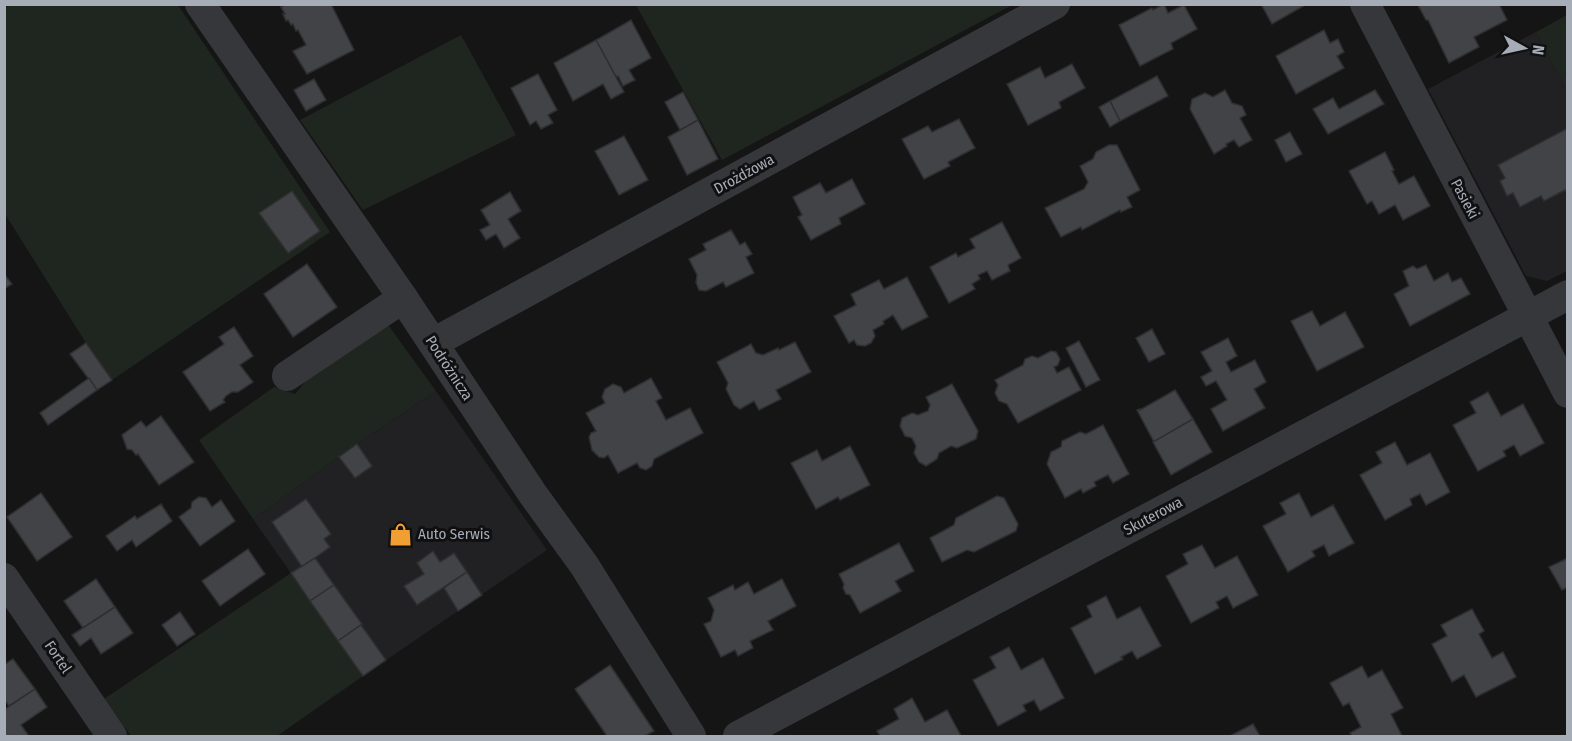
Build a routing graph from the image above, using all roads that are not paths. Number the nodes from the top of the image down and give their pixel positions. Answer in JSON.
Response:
{"nodes":[{"id":1,"x":200,"y":4,"type":"edge"},
{"id":2,"x":1055,"y":4,"type":"edge"},
{"id":3,"x":1365,"y":4,"type":"edge"},
{"id":4,"x":1568,"y":295,"type":"edge"},
{"id":5,"x":404,"y":298,"type":"junction"},
{"id":6,"x":1527,"y":317,"type":"junction"},
{"id":7,"x":433,"y":343,"type":"junction"},
{"id":8,"x":287,"y":376,"type":"dead end"},
{"id":9,"x":1568,"y":393,"type":"edge"},
{"id":10,"x":4,"y":578,"type":"edge"},
{"id":11,"x":112,"y":736,"type":"edge"},
{"id":12,"x":691,"y":736,"type":"edge"},
{"id":13,"x":738,"y":736,"type":"edge"}],
"edges":[{"from":1,"to":5,"type":"street","name":"Podróżnicza"},
{"from":2,"to":7,"type":"street","name":"Drożdżowa"},
{"from":3,"to":6,"type":"street","name":"Pasieki"},
{"from":4,"to":6,"type":"street","name":"Skuterowa"},
{"from":5,"to":7,"type":"street","name":"Podróżnicza"},
{"from":5,"to":8,"type":"street"},
{"from":6,"to":9,"type":"street","name":"Pasieki"},
{"from":6,"to":13,"type":"street","name":"Skuterowa"},
{"from":7,"to":12,"type":"street","name":"Podróżnicza"},
{"from":10,"to":11,"type":"street","name":"Fortel"}]}
